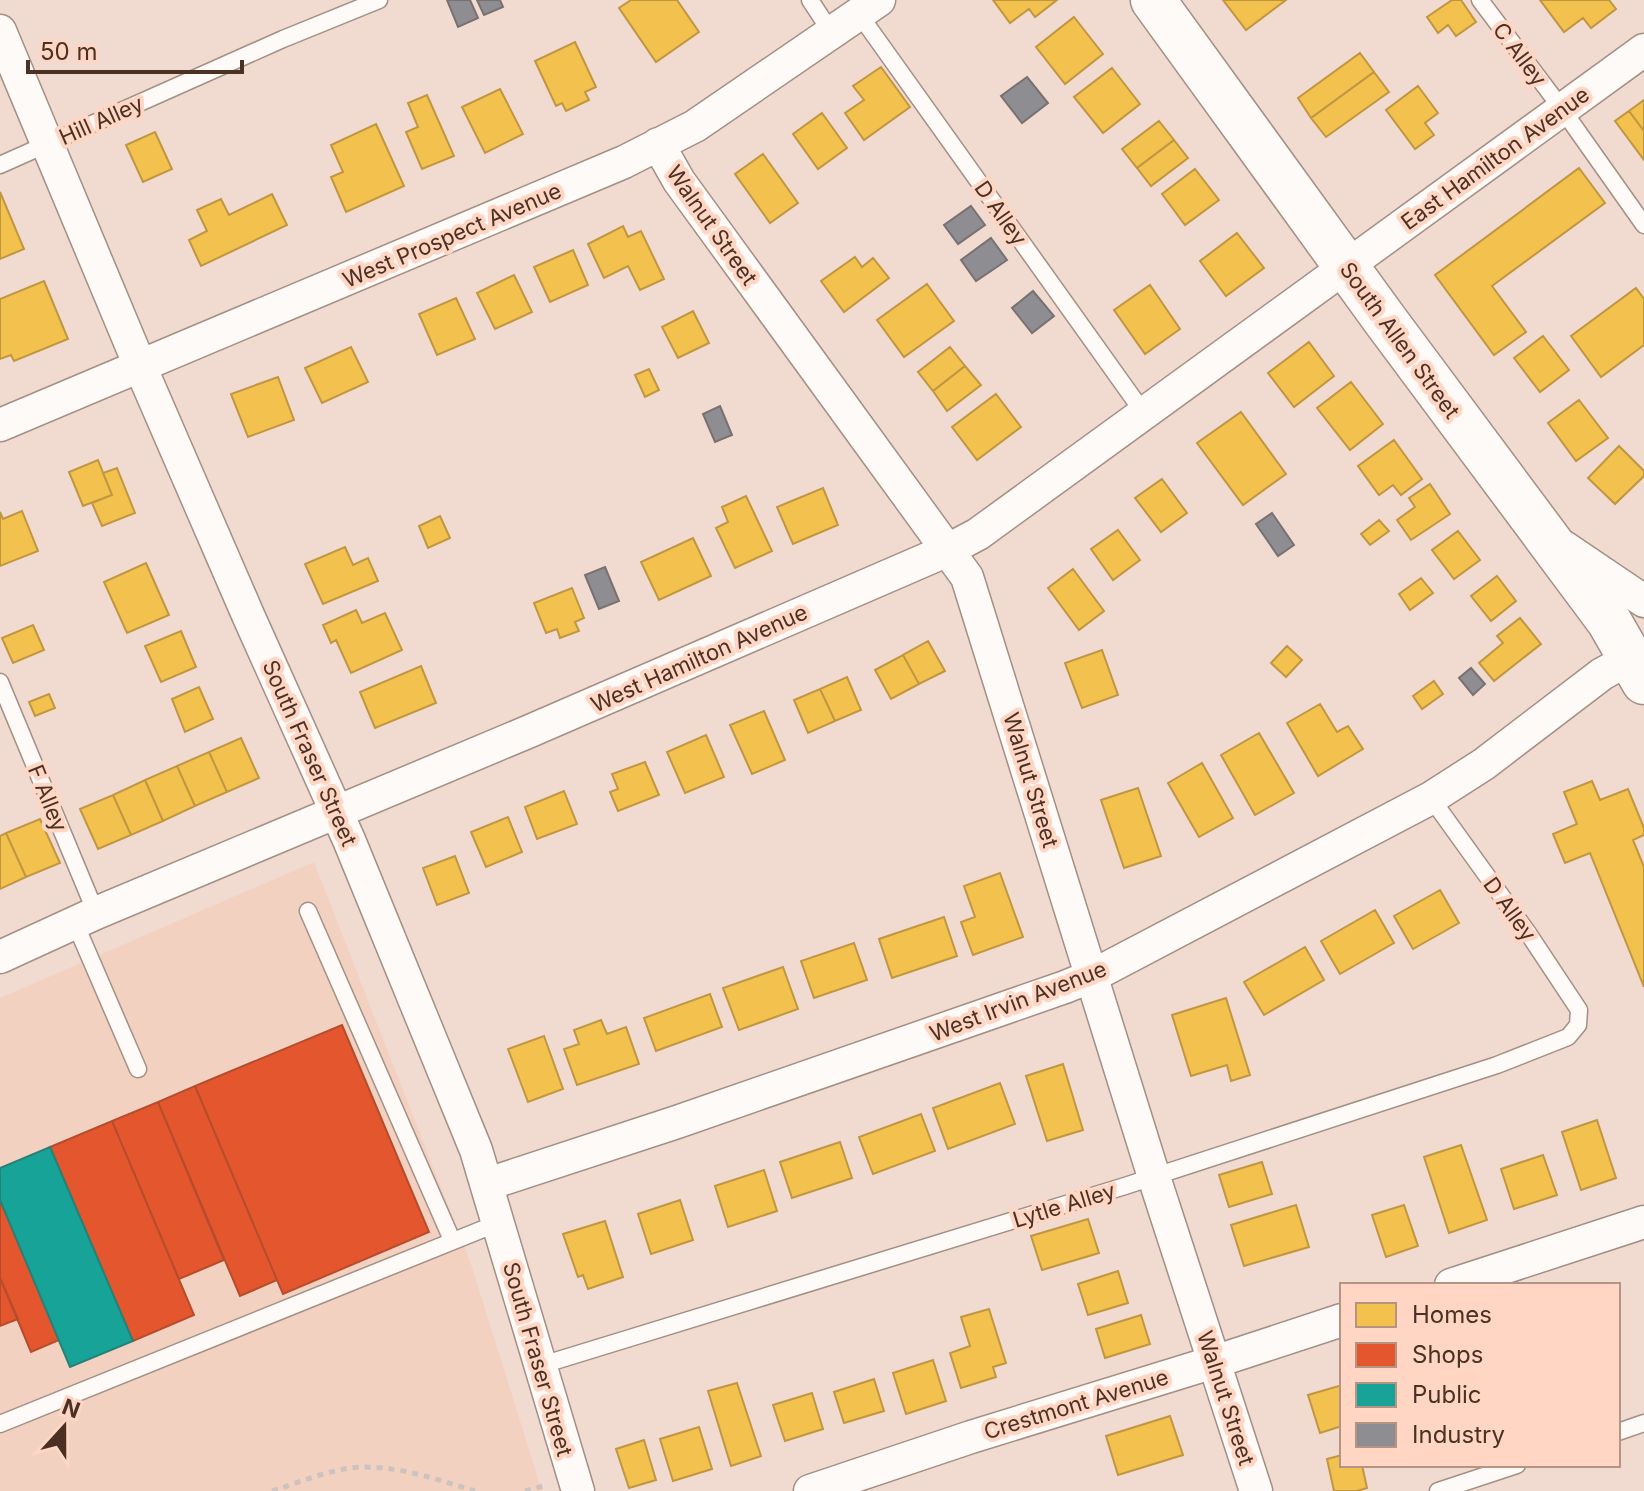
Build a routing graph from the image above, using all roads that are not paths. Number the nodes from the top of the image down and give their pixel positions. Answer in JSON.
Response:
{"nodes":[{"id":1,"x":379,"y":0,"type":"edge"},
{"id":2,"x":810,"y":0,"type":"edge"},
{"id":3,"x":1153,"y":0,"type":"edge"},
{"id":4,"x":1480,"y":0,"type":"edge"},
{"id":5,"x":869,"y":7,"type":"edge"},
{"id":6,"x":0,"y":31,"type":"edge"},
{"id":7,"x":831,"y":32,"type":"junction"},
{"id":8,"x":1644,"y":50,"type":"edge"},
{"id":9,"x":1562,"y":109,"type":"junction"},
{"id":10,"x":48,"y":144,"type":"junction"},
{"id":11,"x":658,"y":144,"type":"junction"},
{"id":12,"x":0,"y":165,"type":"edge"},
{"id":13,"x":1644,"y":225,"type":"edge"},
{"id":14,"x":1346,"y":266,"type":"junction"},
{"id":15,"x":140,"y":366,"type":"junction"},
{"id":16,"x":1143,"y":412,"type":"junction"},
{"id":17,"x":0,"y":425,"type":"edge"},
{"id":18,"x":1542,"y":532,"type":"junction"},
{"id":19,"x":948,"y":550,"type":"junction"},
{"id":20,"x":1644,"y":601,"type":"edge"},
{"id":21,"x":1640,"y":666,"type":"edge"},
{"id":22,"x":0,"y":682,"type":"edge"},
{"id":23,"x":1431,"y":798,"type":"junction"},
{"id":24,"x":336,"y":812,"type":"junction"},
{"id":25,"x":308,"y":911,"type":"dead end"},
{"id":26,"x":85,"y":918,"type":"junction"},
{"id":27,"x":0,"y":957,"type":"edge"},
{"id":28,"x":1092,"y":976,"type":"junction"},
{"id":29,"x":1578,"y":1025,"type":"joint"},
{"id":30,"x":138,"y":1069,"type":"dead end"},
{"id":31,"x":1154,"y":1177,"type":"junction"},
{"id":32,"x":488,"y":1184,"type":"junction"},
{"id":33,"x":1644,"y":1222,"type":"edge"},
{"id":34,"x":498,"y":1223,"type":"junction"},
{"id":35,"x":452,"y":1240,"type":"junction"},
{"id":36,"x":1457,"y":1283,"type":"edge"},
{"id":37,"x":1340,"y":1321,"type":"edge"},
{"id":38,"x":1214,"y":1362,"type":"junction"},
{"id":39,"x":542,"y":1365,"type":"junction"},
{"id":40,"x":1644,"y":1423,"type":"edge"},
{"id":41,"x":0,"y":1424,"type":"edge"},
{"id":42,"x":1620,"y":1431,"type":"edge"},
{"id":43,"x":1511,"y":1467,"type":"edge"},
{"id":44,"x":563,"y":1488,"type":"edge"},
{"id":45,"x":810,"y":1491,"type":"edge"},
{"id":46,"x":1256,"y":1491,"type":"edge"},
{"id":47,"x":1438,"y":1491,"type":"edge"}],
"edges":[{"from":1,"to":10,"type":"lane","name":"Hill Alley"},
{"from":2,"to":7,"type":"lane"},
{"from":3,"to":14,"type":"street","name":"South Allen Street"},
{"from":4,"to":9,"type":"lane","name":"C Alley"},
{"from":5,"to":7,"type":"street","name":"West Prospect Avenue"},
{"from":5,"to":16,"type":"lane","name":"D Alley"},
{"from":6,"to":10,"type":"street","name":"South Fraser Street"},
{"from":7,"to":11,"type":"street","name":"West Prospect Avenue"},
{"from":8,"to":9,"type":"street","name":"East Hamilton Avenue"},
{"from":9,"to":13,"type":"lane","name":"C Alley"},
{"from":9,"to":14,"type":"street","name":"East Hamilton Avenue"},
{"from":10,"to":12,"type":"lane","name":"Hill Alley"},
{"from":10,"to":15,"type":"street","name":"South Fraser Street"},
{"from":11,"to":15,"type":"street","name":"West Prospect Avenue"},
{"from":11,"to":19,"type":"street","name":"Walnut Street"},
{"from":14,"to":16,"type":"street","name":"West Hamilton Avenue"},
{"from":14,"to":18,"type":"street","name":"South Allen Street"},
{"from":15,"to":17,"type":"street","name":"West Prospect Avenue"},
{"from":15,"to":24,"type":"street","name":"South Fraser Street"},
{"from":16,"to":19,"type":"street","name":"West Hamilton Avenue"},
{"from":18,"to":20,"type":"street"},
{"from":18,"to":21,"type":"street","name":"South Allen Street"},
{"from":19,"to":24,"type":"street","name":"West Hamilton Avenue"},
{"from":19,"to":28,"type":"street","name":"Walnut Street"},
{"from":21,"to":23,"type":"street","name":"West Irvin Avenue"},
{"from":22,"to":26,"type":"lane","name":"F Alley"},
{"from":23,"to":28,"type":"street","name":"West Irvin Avenue"},
{"from":23,"to":29,"type":"lane","name":"D Alley"},
{"from":24,"to":26,"type":"street","name":"West Hamilton Avenue"},
{"from":24,"to":32,"type":"street","name":"South Fraser Street"},
{"from":25,"to":35,"type":"lane"},
{"from":26,"to":27,"type":"street","name":"West Hamilton Avenue"},
{"from":26,"to":30,"type":"lane","name":"F Alley"},
{"from":28,"to":31,"type":"street","name":"Walnut Street"},
{"from":28,"to":32,"type":"street","name":"West Irvin Avenue"},
{"from":29,"to":31,"type":"lane","name":"Lytle Alley"},
{"from":31,"to":38,"type":"street","name":"Walnut Street"},
{"from":31,"to":39,"type":"lane","name":"Lytle Alley"},
{"from":32,"to":34,"type":"street","name":"South Fraser Street"},
{"from":33,"to":36,"type":"street"},
{"from":34,"to":35,"type":"lane"},
{"from":34,"to":39,"type":"street","name":"South Fraser Street"},
{"from":35,"to":41,"type":"lane"},
{"from":37,"to":38,"type":"street","name":"Crestmont Avenue"},
{"from":38,"to":45,"type":"street","name":"Crestmont Avenue"},
{"from":38,"to":46,"type":"street","name":"Walnut Street"},
{"from":39,"to":44,"type":"street","name":"South Fraser Street"},
{"from":40,"to":42,"type":"lane"},
{"from":43,"to":47,"type":"lane"}]}
